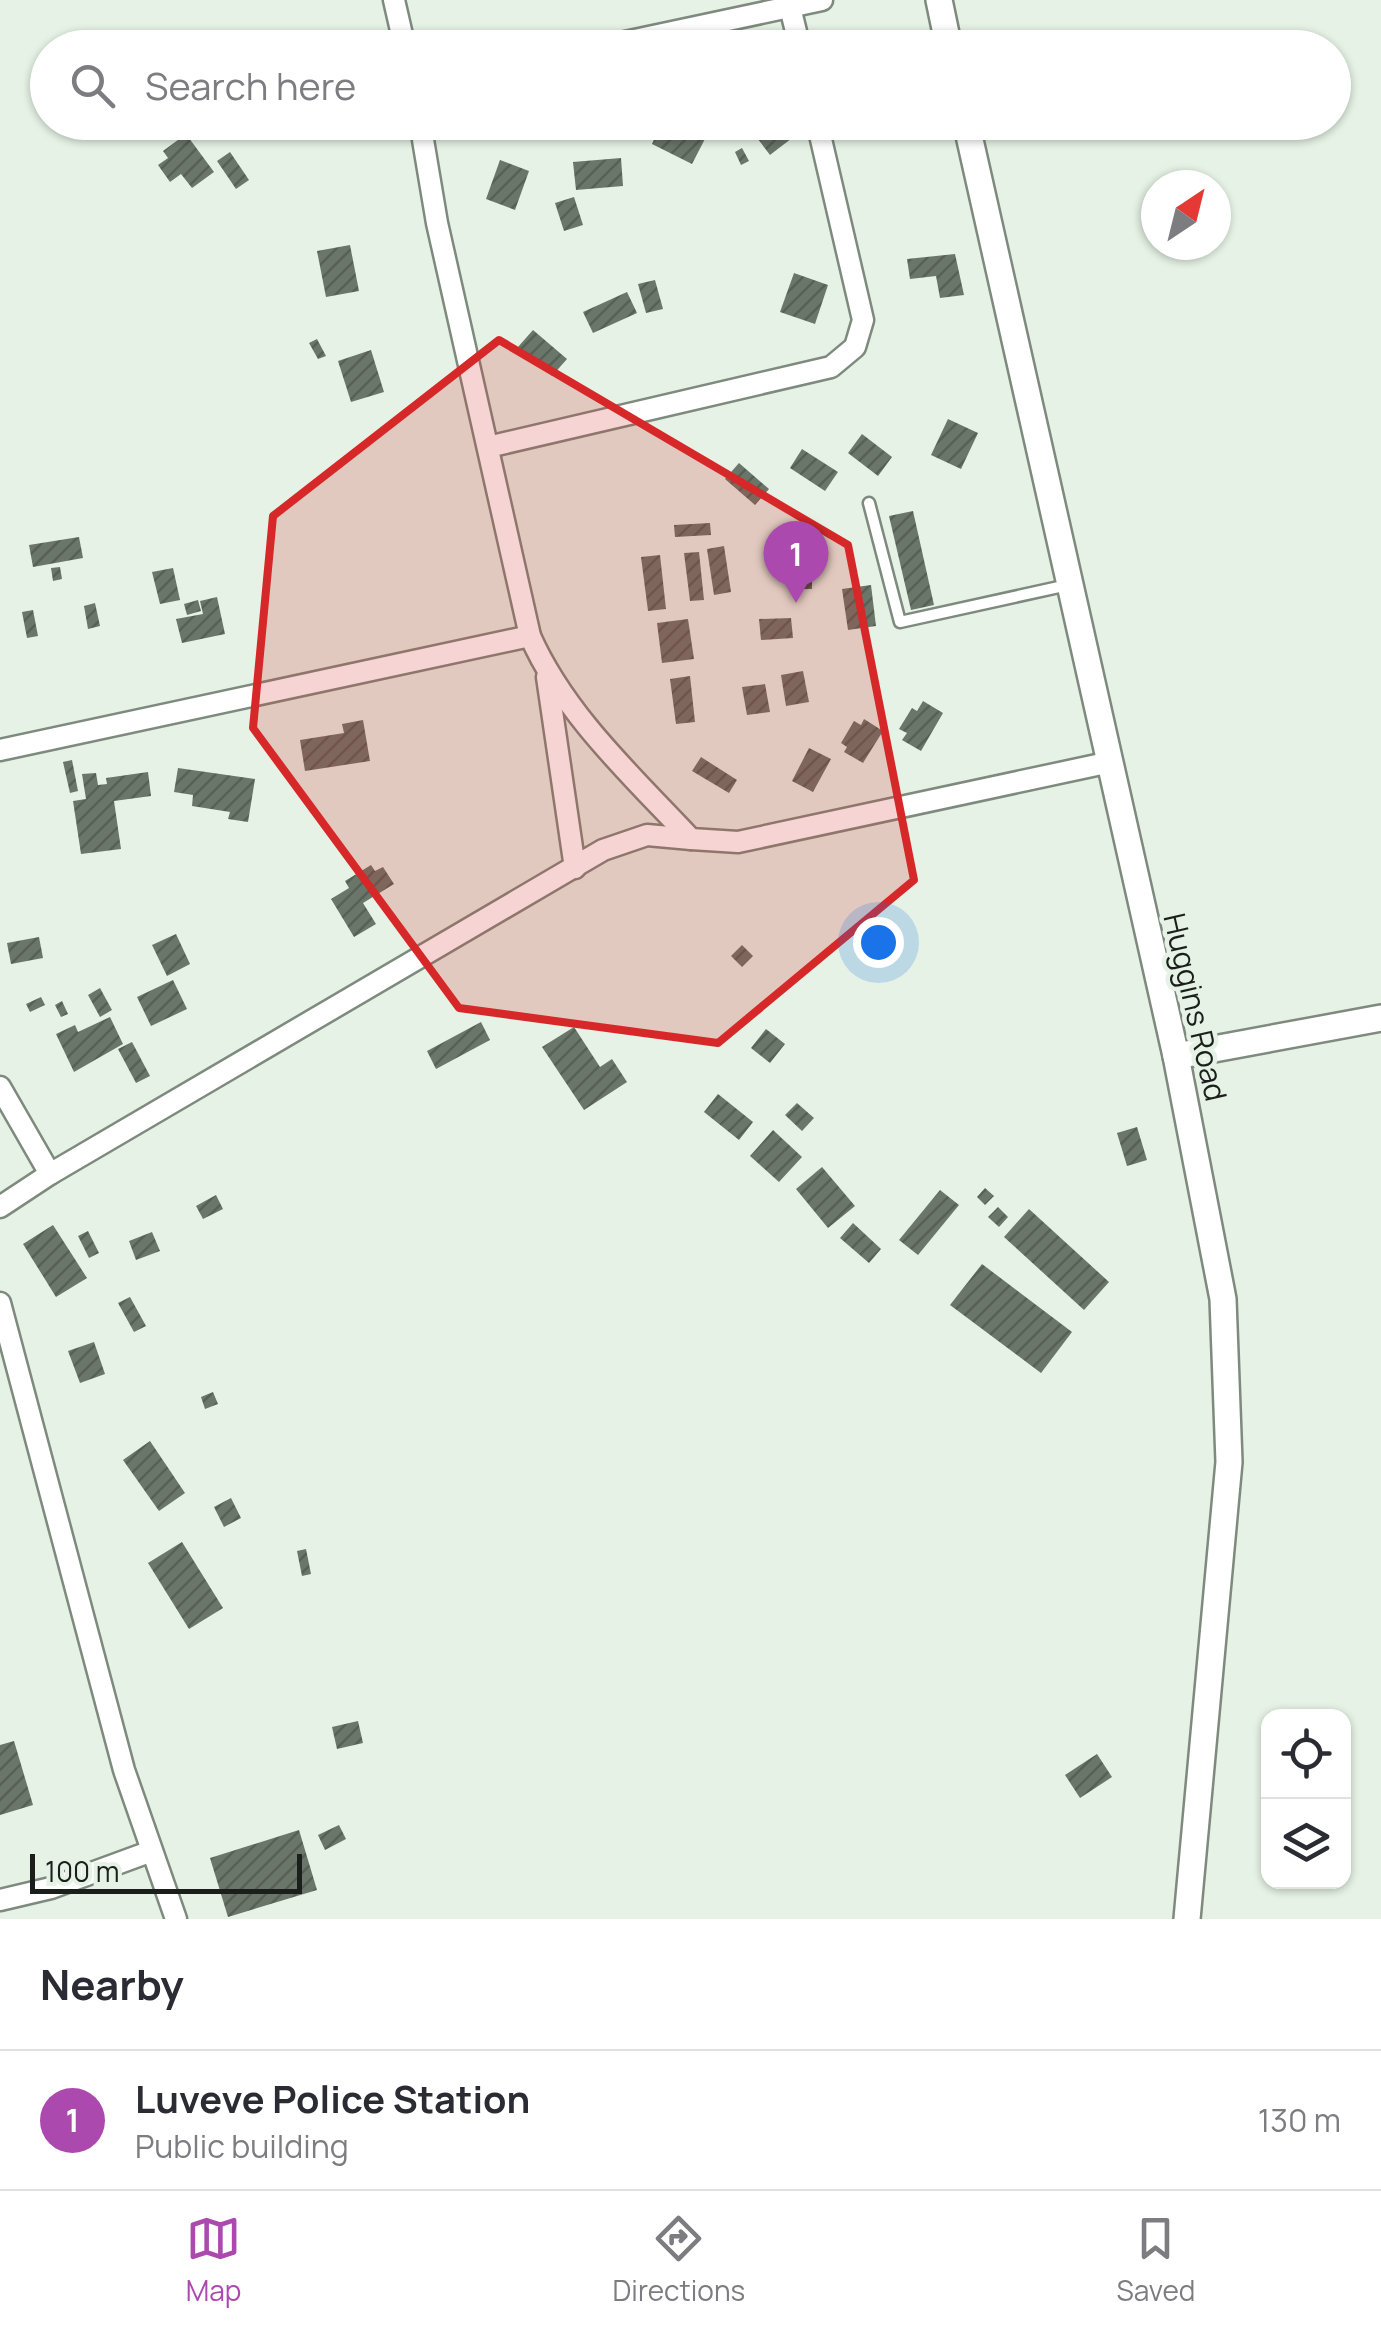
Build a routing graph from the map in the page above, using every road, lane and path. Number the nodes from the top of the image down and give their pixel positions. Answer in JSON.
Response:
{"nodes":[{"id":1,"x":394,"y":0,"type":"edge"},
{"id":2,"x":822,"y":0,"type":"edge"},
{"id":3,"x":939,"y":0,"type":"edge"},
{"id":4,"x":790,"y":7,"type":"junction"},
{"id":5,"x":401,"y":30,"type":"edge"},
{"id":6,"x":682,"y":30,"type":"edge"},
{"id":7,"x":796,"y":30,"type":"edge"},
{"id":8,"x":945,"y":30,"type":"edge"},
{"id":9,"x":423,"y":140,"type":"edge"},
{"id":10,"x":821,"y":140,"type":"edge"},
{"id":11,"x":970,"y":140,"type":"edge"},
{"id":12,"x":488,"y":446,"type":"junction"},
{"id":13,"x":869,"y":502,"type":"dead end"},
{"id":14,"x":1068,"y":585,"type":"junction"},
{"id":15,"x":530,"y":636,"type":"junction"},
{"id":16,"x":547,"y":675,"type":"junction"},
{"id":17,"x":0,"y":750,"type":"edge"},
{"id":18,"x":1106,"y":763,"type":"junction"},
{"id":19,"x":691,"y":840,"type":"junction"},
{"id":20,"x":574,"y":868,"type":"junction"},
{"id":21,"x":1381,"y":1018,"type":"edge"},
{"id":22,"x":1176,"y":1056,"type":"junction"},
{"id":23,"x":0,"y":1088,"type":"edge"},
{"id":24,"x":50,"y":1174,"type":"junction"},
{"id":25,"x":0,"y":1207,"type":"edge"},
{"id":26,"x":0,"y":1303,"type":"edge"},
{"id":27,"x":149,"y":1852,"type":"junction"},
{"id":28,"x":0,"y":1900,"type":"edge"},
{"id":29,"x":176,"y":1919,"type":"edge"},
{"id":30,"x":1187,"y":1919,"type":"edge"}],
"edges":[{"from":1,"to":5,"type":"street"},
{"from":2,"to":4,"type":"street"},
{"from":3,"to":8,"type":"street"},
{"from":4,"to":6,"type":"street"},
{"from":4,"to":7,"type":"street"},
{"from":9,"to":12,"type":"street"},
{"from":10,"to":12,"type":"street"},
{"from":11,"to":14,"type":"street","name":"Huggins Road"},
{"from":12,"to":15,"type":"street"},
{"from":13,"to":14,"type":"lane"},
{"from":14,"to":18,"type":"street","name":"Huggins Road"},
{"from":15,"to":16,"type":"street"},
{"from":15,"to":17,"type":"street"},
{"from":16,"to":19,"type":"street"},
{"from":16,"to":20,"type":"street"},
{"from":18,"to":19,"type":"street"},
{"from":18,"to":22,"type":"street","name":"Huggins Road"},
{"from":19,"to":20,"type":"street"},
{"from":20,"to":24,"type":"street"},
{"from":21,"to":22,"type":"street"},
{"from":22,"to":30,"type":"street","name":"Huggins Road"},
{"from":23,"to":24,"type":"street"},
{"from":24,"to":25,"type":"street"},
{"from":26,"to":27,"type":"street"},
{"from":27,"to":28,"type":"street"},
{"from":27,"to":29,"type":"street"}]}
